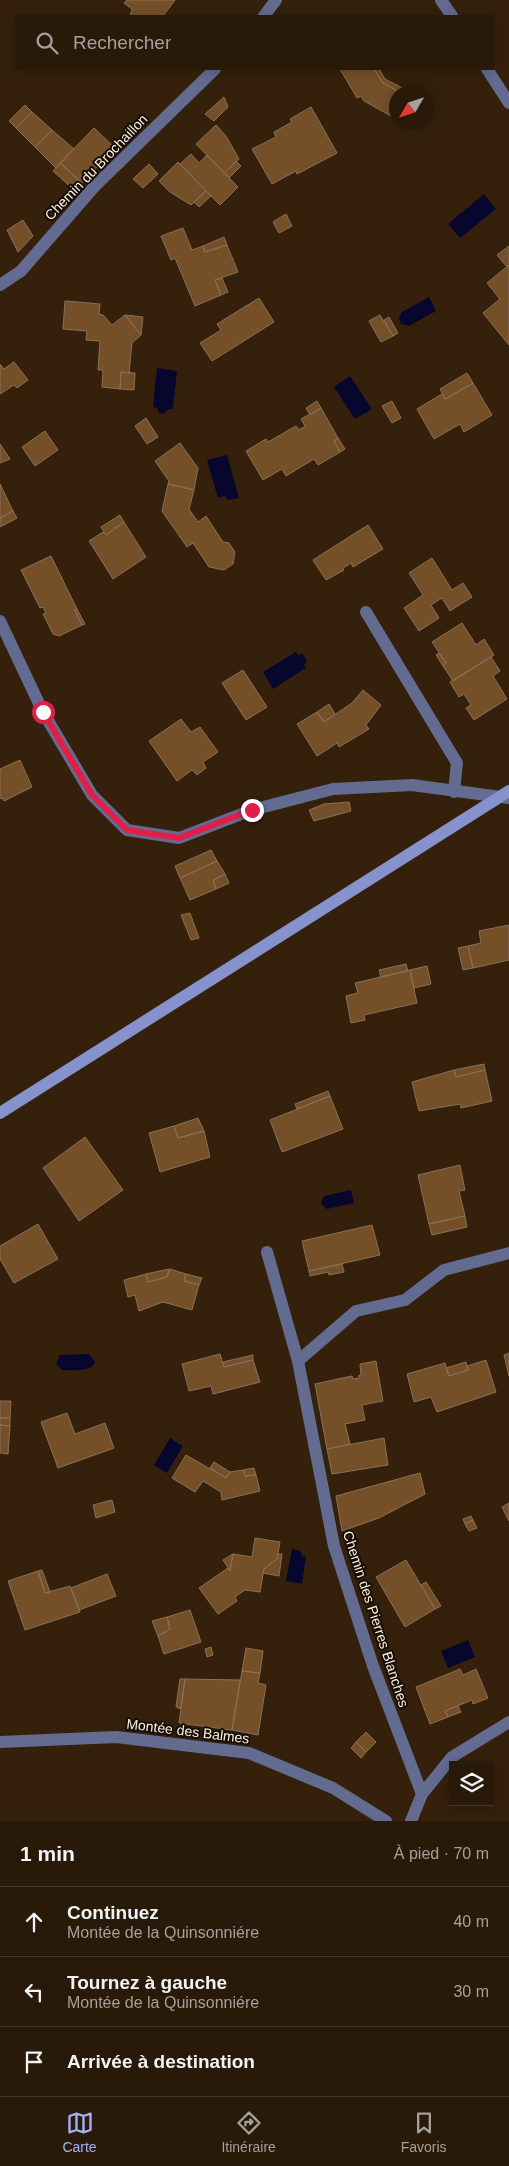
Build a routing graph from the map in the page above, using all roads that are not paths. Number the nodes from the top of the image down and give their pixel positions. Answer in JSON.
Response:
{"nodes":[{"id":1,"x":276,"y":0,"type":"edge"},
{"id":2,"x":441,"y":0,"type":"edge"},
{"id":3,"x":265,"y":15,"type":"edge"},
{"id":4,"x":451,"y":15,"type":"edge"},
{"id":5,"x":214,"y":70,"type":"edge"},
{"id":6,"x":488,"y":70,"type":"edge"},
{"id":7,"x":509,"y":103,"type":"edge"},
{"id":8,"x":0,"y":285,"type":"edge"},
{"id":9,"x":366,"y":612,"type":"dead end"},
{"id":10,"x":0,"y":621,"type":"edge"},
{"id":11,"x":509,"y":791,"type":"edge"},
{"id":12,"x":454,"y":792,"type":"junction"},
{"id":13,"x":503,"y":798,"type":"edge"},
{"id":14,"x":0,"y":1113,"type":"edge"},
{"id":15,"x":267,"y":1252,"type":"dead end"},
{"id":16,"x":509,"y":1253,"type":"edge"},
{"id":17,"x":298,"y":1361,"type":"junction"},
{"id":18,"x":509,"y":1722,"type":"edge"},
{"id":19,"x":0,"y":1742,"type":"edge"},
{"id":20,"x":422,"y":1794,"type":"junction"},
{"id":21,"x":386,"y":1821,"type":"edge"},
{"id":22,"x":412,"y":1821,"type":"edge"}],
"edges":[{"from":1,"to":3,"type":"street"},
{"from":2,"to":4,"type":"street"},
{"from":5,"to":8,"type":"street","name":"Chemin du Brochaillon"},
{"from":6,"to":7,"type":"street"},
{"from":9,"to":12,"type":"street"},
{"from":10,"to":12,"type":"street"},
{"from":11,"to":13,"type":"main road"},
{"from":12,"to":13,"type":"street"},
{"from":13,"to":14,"type":"main road"},
{"from":15,"to":17,"type":"street","name":"Chemin des Pierres Blanches"},
{"from":16,"to":17,"type":"street"},
{"from":17,"to":20,"type":"street","name":"Chemin des Pierres Blanches"},
{"from":18,"to":20,"type":"street"},
{"from":19,"to":21,"type":"street","name":"Montée des Balmes"},
{"from":20,"to":22,"type":"street"}]}
